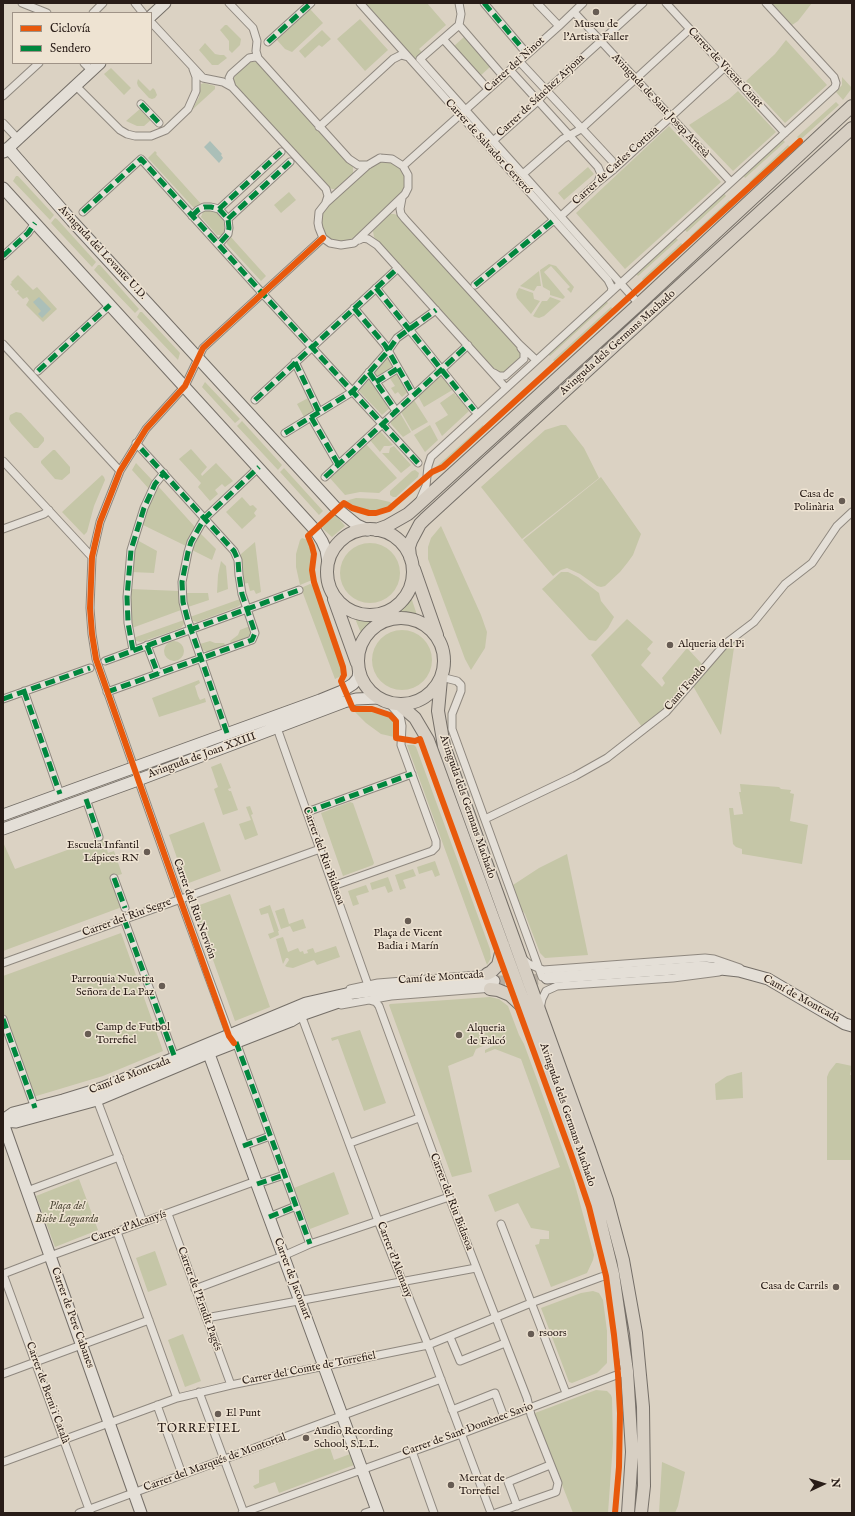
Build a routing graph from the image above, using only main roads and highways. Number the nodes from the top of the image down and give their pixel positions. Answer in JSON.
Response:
{"nodes":[{"id":1,"x":852,"y":106,"type":"edge"},
{"id":2,"x":852,"y":128,"type":"edge"},
{"id":3,"x":372,"y":530,"type":"junction"},
{"id":4,"x":410,"y":559,"type":"junction"},
{"id":5,"x":332,"y":592,"type":"junction"},
{"id":6,"x":443,"y":650,"type":"junction"},
{"id":7,"x":359,"y":669,"type":"junction"},
{"id":8,"x":441,"y":678,"type":"junction"},
{"id":9,"x":389,"y":702,"type":"junction"},
{"id":10,"x":503,"y":944,"type":"junction"},
{"id":11,"x":527,"y":1011,"type":"junction"},
{"id":12,"x":630,"y":1426,"type":"junction"},
{"id":13,"x":621,"y":1513,"type":"edge"},
{"id":14,"x":628,"y":1513,"type":"edge"},
{"id":15,"x":641,"y":1513,"type":"edge"}],
"edges":[{"from":1,"to":3,"type":"main road","name":"Avinguda dels Germans Machado"},
{"from":2,"to":4,"type":"main road","name":"Avinguda dels Germans Machado"},
{"from":3,"to":4,"type":"main road"},
{"from":3,"to":5,"type":"main road"},
{"from":4,"to":5,"type":"main road"},
{"from":4,"to":6,"type":"main road","name":"Avinguda dels Germans Machado"},
{"from":5,"to":7,"type":"main road"},
{"from":6,"to":7,"type":"main road"},
{"from":6,"to":8,"type":"main road"},
{"from":7,"to":9,"type":"main road"},
{"from":8,"to":9,"type":"main road"},
{"from":8,"to":15,"type":"main road","name":"Avinguda dels Germans Machado"},
{"from":9,"to":10,"type":"main road","name":"Avinguda dels Germans Machado"},
{"from":10,"to":11,"type":"main road","name":"Avinguda dels Germans Machado"},
{"from":10,"to":11,"type":"main road"},
{"from":11,"to":12,"type":"main road","name":"Avinguda dels Germans Machado"},
{"from":12,"to":13,"type":"main road","name":"Avinguda dels Germans Machado"},
{"from":12,"to":14,"type":"main road","name":"Avinguda dels Germans Machado"}]}
